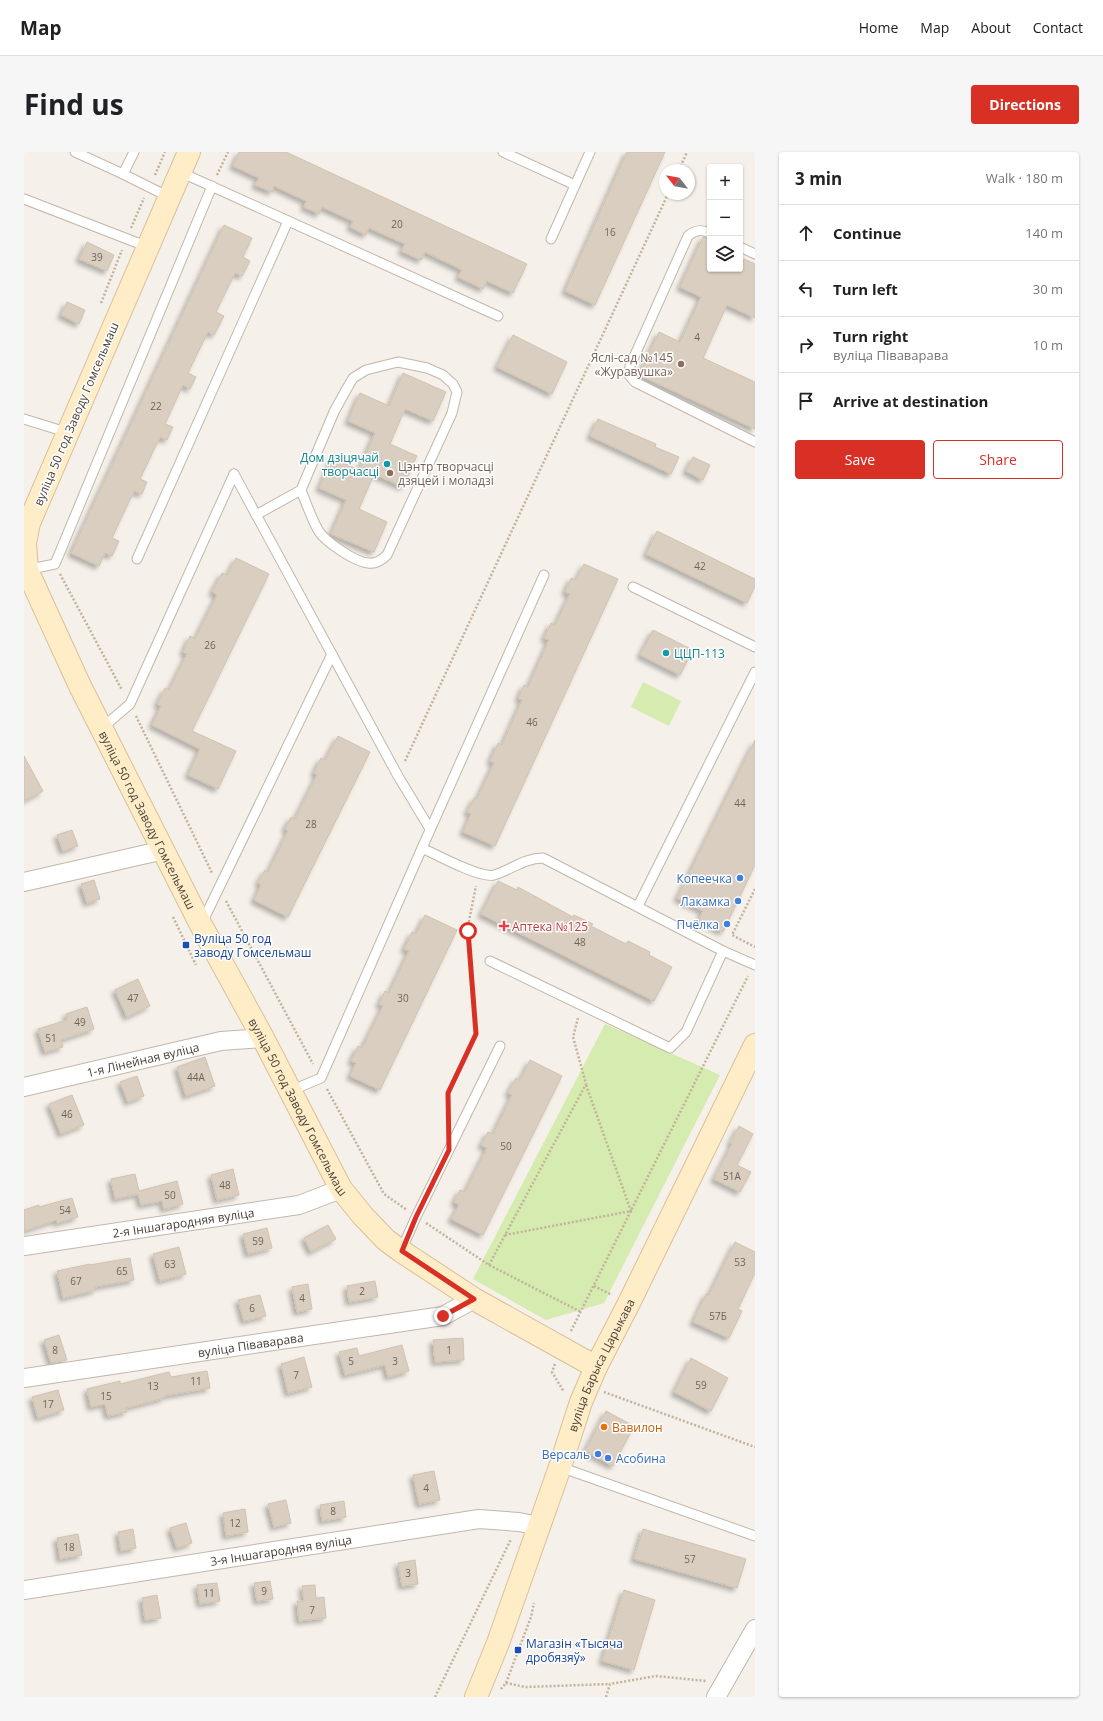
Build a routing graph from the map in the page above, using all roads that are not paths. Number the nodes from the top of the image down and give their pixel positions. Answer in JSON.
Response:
{"nodes":[{"id":1,"x":75,"y":152,"type":"edge"},
{"id":2,"x":134,"y":152,"type":"edge"},
{"id":3,"x":189,"y":152,"type":"edge"},
{"id":4,"x":503,"y":152,"type":"edge"},
{"id":5,"x":590,"y":152,"type":"edge"},
{"id":6,"x":180,"y":172,"type":"junction"},
{"id":7,"x":123,"y":174,"type":"junction"},
{"id":8,"x":576,"y":185,"type":"junction"},
{"id":9,"x":212,"y":186,"type":"junction"},
{"id":10,"x":169,"y":198,"type":"junction"},
{"id":11,"x":24,"y":199,"type":"edge"},
{"id":12,"x":288,"y":221,"type":"junction"},
{"id":13,"x":707,"y":232,"type":"edge"},
{"id":14,"x":550,"y":239,"type":"dead end"},
{"id":15,"x":148,"y":247,"type":"junction"},
{"id":16,"x":743,"y":248,"type":"edge"},
{"id":17,"x":755,"y":254,"type":"edge"},
{"id":18,"x":498,"y":316,"type":"dead end"},
{"id":19,"x":24,"y":419,"type":"edge"},
{"id":20,"x":69,"y":433,"type":"junction"},
{"id":21,"x":755,"y":442,"type":"edge"},
{"id":22,"x":301,"y":490,"type":"junction"},
{"id":23,"x":256,"y":515,"type":"junction"},
{"id":24,"x":137,"y":559,"type":"dead end"},
{"id":25,"x":25,"y":570,"type":"edge"},
{"id":26,"x":544,"y":575,"type":"dead end"},
{"id":27,"x":633,"y":587,"type":"dead end"},
{"id":28,"x":755,"y":647,"type":"edge"},
{"id":29,"x":332,"y":654,"type":"junction"},
{"id":30,"x":755,"y":672,"type":"edge"},
{"id":31,"x":102,"y":728,"type":"junction"},
{"id":32,"x":430,"y":829,"type":"junction"},
{"id":33,"x":422,"y":848,"type":"junction"},
{"id":34,"x":164,"y":850,"type":"junction"},
{"id":35,"x":24,"y":882,"type":"edge"},
{"id":36,"x":638,"y":906,"type":"junction"},
{"id":37,"x":202,"y":925,"type":"junction"},
{"id":38,"x":723,"y":951,"type":"junction"},
{"id":39,"x":490,"y":961,"type":"dead end"},
{"id":40,"x":754,"y":965,"type":"edge"},
{"id":41,"x":262,"y":1038,"type":"junction"},
{"id":42,"x":755,"y":1045,"type":"edge"},
{"id":43,"x":500,"y":1046,"type":"dead end"},
{"id":44,"x":24,"y":1088,"type":"edge"},
{"id":45,"x":290,"y":1091,"type":"junction"},
{"id":46,"x":341,"y":1189,"type":"junction"},
{"id":47,"x":24,"y":1246,"type":"edge"},
{"id":48,"x":402,"y":1251,"type":"junction"},
{"id":49,"x":474,"y":1299,"type":"junction"},
{"id":50,"x":596,"y":1367,"type":"junction"},
{"id":51,"x":24,"y":1378,"type":"edge"},
{"id":52,"x":560,"y":1467,"type":"junction"},
{"id":53,"x":538,"y":1526,"type":"junction"},
{"id":54,"x":755,"y":1536,"type":"edge"},
{"id":55,"x":24,"y":1590,"type":"edge"},
{"id":56,"x":755,"y":1629,"type":"edge"},
{"id":57,"x":476,"y":1697,"type":"edge"},
{"id":58,"x":716,"y":1697,"type":"edge"}],
"edges":[{"from":1,"to":7,"type":"lane"},
{"from":2,"to":7,"type":"lane"},
{"from":3,"to":6,"type":"street","name":"вуліца 50 год Заводу Гомсельмаш"},
{"from":4,"to":8,"type":"lane"},
{"from":5,"to":8,"type":"lane"},
{"from":6,"to":9,"type":"lane"},
{"from":6,"to":10,"type":"street","name":"вуліца 50 год Заводу Гомсельмаш"},
{"from":7,"to":10,"type":"lane"},
{"from":8,"to":14,"type":"lane"},
{"from":9,"to":12,"type":"lane"},
{"from":9,"to":25,"type":"lane"},
{"from":10,"to":15,"type":"street","name":"вуліца 50 год Заводу Гомсельмаш"},
{"from":11,"to":15,"type":"lane"},
{"from":12,"to":18,"type":"lane"},
{"from":12,"to":24,"type":"lane"},
{"from":13,"to":21,"type":"lane"},
{"from":15,"to":20,"type":"street","name":"вуліца 50 год Заводу Гомсельмаш"},
{"from":16,"to":17,"type":"lane"},
{"from":19,"to":20,"type":"lane"},
{"from":20,"to":25,"type":"street","name":"вуліца 50 год Заводу Гомсельмаш"},
{"from":22,"to":22,"type":"lane"},
{"from":22,"to":23,"type":"lane"},
{"from":23,"to":29,"type":"lane"},
{"from":23,"to":31,"type":"lane"},
{"from":25,"to":31,"type":"street","name":"вуліца 50 год Заводу Гомсельмаш"},
{"from":26,"to":32,"type":"lane"},
{"from":27,"to":28,"type":"lane"},
{"from":29,"to":32,"type":"lane"},
{"from":29,"to":37,"type":"lane"},
{"from":30,"to":36,"type":"lane"},
{"from":31,"to":34,"type":"street","name":"вуліца 50 год Заводу Гомсельмаш"},
{"from":32,"to":33,"type":"lane"},
{"from":33,"to":36,"type":"lane"},
{"from":33,"to":45,"type":"lane"},
{"from":34,"to":35,"type":"street"},
{"from":34,"to":37,"type":"street","name":"вуліца 50 год Заводу Гомсельмаш"},
{"from":36,"to":38,"type":"lane"},
{"from":37,"to":41,"type":"street","name":"вуліца 50 год Заводу Гомсельмаш"},
{"from":38,"to":39,"type":"lane"},
{"from":38,"to":40,"type":"lane"},
{"from":41,"to":44,"type":"street","name":"1-я Лінейная вуліца"},
{"from":41,"to":45,"type":"street","name":"вуліца 50 год Заводу Гомсельмаш"},
{"from":42,"to":50,"type":"street","name":"вуліца Барыса Царыкава"},
{"from":43,"to":48,"type":"lane"},
{"from":45,"to":46,"type":"street","name":"вуліца 50 год Заводу Гомсельмаш"},
{"from":46,"to":47,"type":"street","name":"2-я Іншагародняя вуліца"},
{"from":46,"to":48,"type":"street","name":"вуліца 50 год Заводу Гомсельмаш"},
{"from":48,"to":49,"type":"street","name":"вуліца 50 год Заводу Гомсельмаш"},
{"from":49,"to":50,"type":"street","name":"вуліца 50 год Заводу Гомсельмаш"},
{"from":49,"to":51,"type":"street","name":"вуліца Піваварава"},
{"from":50,"to":52,"type":"street","name":"вуліца Барыса Царыкава"},
{"from":52,"to":53,"type":"street","name":"вуліца Барыса Царыкава"},
{"from":52,"to":54,"type":"lane"},
{"from":53,"to":55,"type":"street","name":"3-я Іншагародняя вуліца"},
{"from":53,"to":57,"type":"street","name":"вуліца Барыса Царыкава"},
{"from":56,"to":58,"type":"street"}]}
